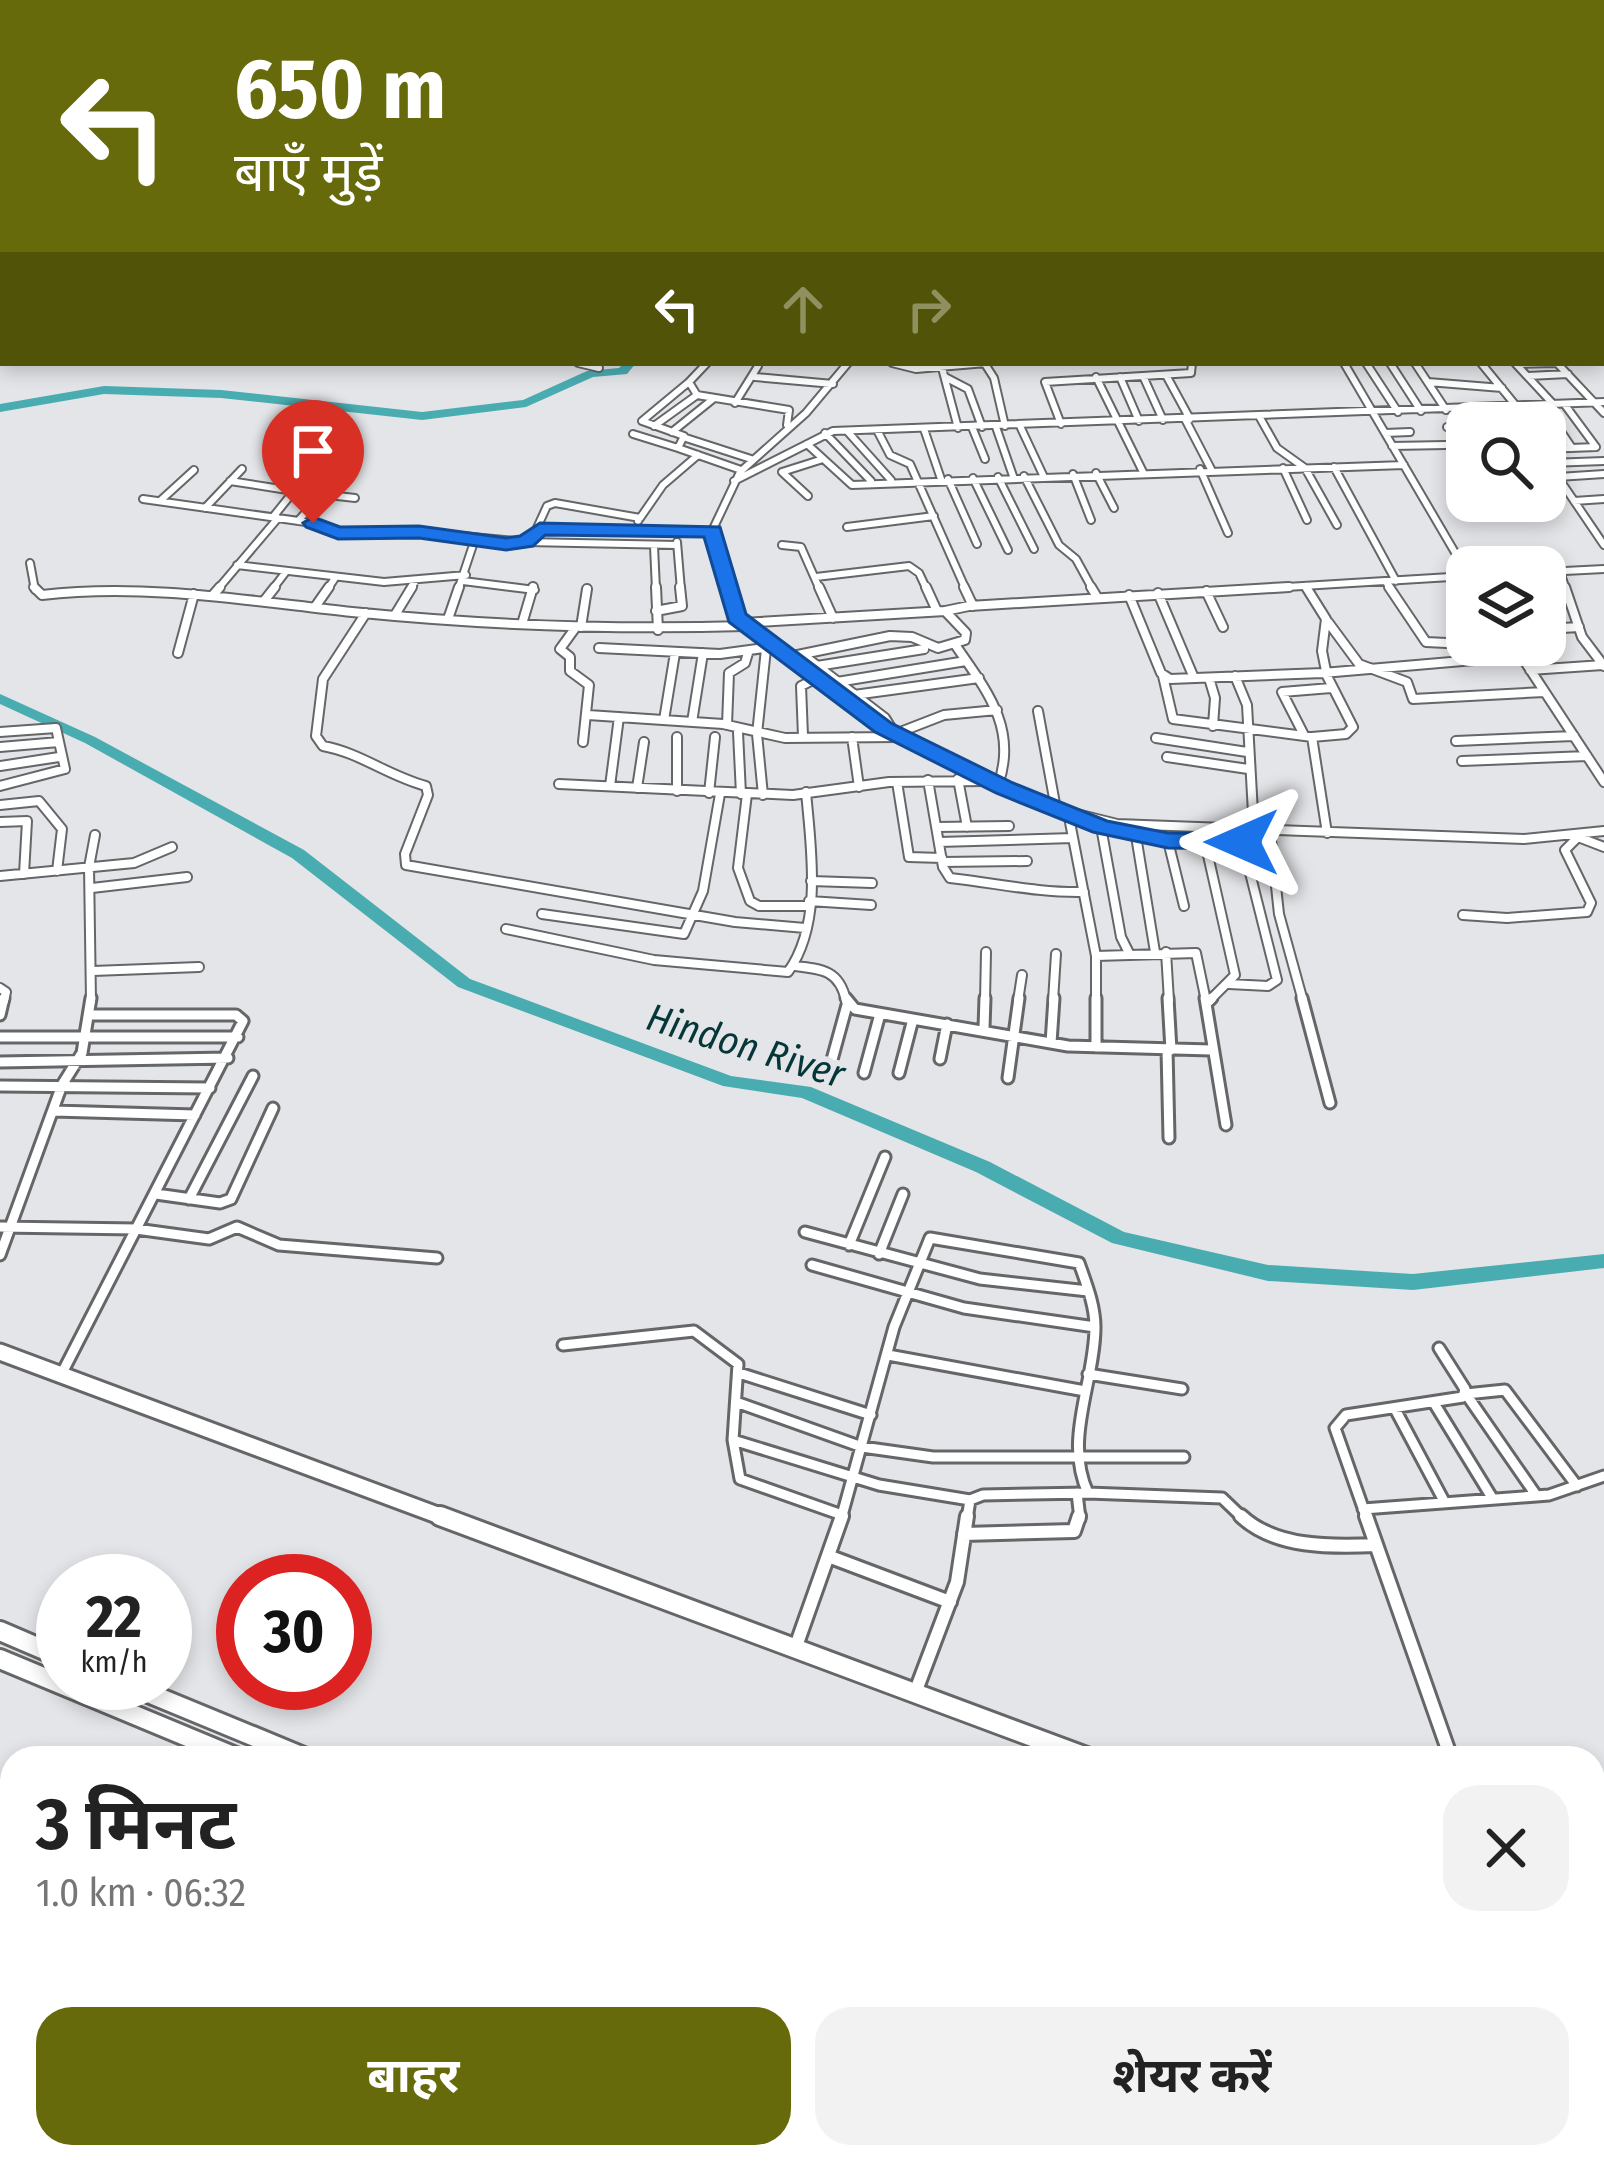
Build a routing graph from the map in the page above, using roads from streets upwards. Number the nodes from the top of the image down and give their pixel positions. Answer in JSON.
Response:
{"nodes":[{"id":1,"x":591,"y":366,"type":"edge"},
{"id":2,"x":704,"y":366,"type":"edge"},
{"id":3,"x":758,"y":366,"type":"edge"},
{"id":4,"x":846,"y":366,"type":"edge"},
{"id":5,"x":915,"y":366,"type":"edge"},
{"id":6,"x":988,"y":366,"type":"edge"},
{"id":7,"x":1060,"y":366,"type":"edge"},
{"id":8,"x":1168,"y":366,"type":"edge"},
{"id":9,"x":1193,"y":366,"type":"edge"},
{"id":10,"x":1346,"y":366,"type":"edge"},
{"id":11,"x":1368,"y":366,"type":"edge"},
{"id":12,"x":1392,"y":366,"type":"edge"},
{"id":13,"x":1417,"y":366,"type":"edge"},
{"id":14,"x":1484,"y":366,"type":"edge"},
{"id":15,"x":1519,"y":366,"type":"edge"},
{"id":16,"x":1560,"y":366,"type":"edge"},
{"id":17,"x":599,"y":368,"type":"dead end"},
{"id":18,"x":942,"y":369,"type":"edge"},
{"id":19,"x":1568,"y":374,"type":"junction"},
{"id":20,"x":1169,"y":375,"type":"junction"},
{"id":21,"x":1120,"y":376,"type":"junction"},
{"id":22,"x":1143,"y":376,"type":"junction"},
{"id":23,"x":1528,"y":376,"type":"junction"},
{"id":24,"x":755,"y":377,"type":"junction"},
{"id":25,"x":1096,"y":377,"type":"junction"},
{"id":26,"x":1063,"y":378,"type":"junction"},
{"id":27,"x":689,"y":382,"type":"junction"},
{"id":28,"x":1428,"y":382,"type":"junction"},
{"id":29,"x":833,"y":384,"type":"junction"},
{"id":30,"x":1502,"y":388,"type":"junction"},
{"id":31,"x":697,"y":395,"type":"junction"},
{"id":32,"x":713,"y":399,"type":"junction"},
{"id":33,"x":1513,"y":402,"type":"edge"},
{"id":34,"x":1551,"y":402,"type":"edge"},
{"id":35,"x":1600,"y":402,"type":"edge"},
{"id":36,"x":735,"y":403,"type":"junction"},
{"id":37,"x":1566,"y":405,"type":"edge"},
{"id":38,"x":1566,"y":406,"type":"edge"},
{"id":39,"x":1446,"y":410,"type":"joint"},
{"id":40,"x":1421,"y":411,"type":"junction"},
{"id":41,"x":1398,"y":412,"type":"junction"},
{"id":42,"x":1373,"y":413,"type":"junction"},
{"id":43,"x":1604,"y":413,"type":"edge"},
{"id":44,"x":1259,"y":416,"type":"junction"},
{"id":45,"x":1188,"y":419,"type":"junction"},
{"id":46,"x":1162,"y":420,"type":"junction"},
{"id":47,"x":1139,"y":421,"type":"junction"},
{"id":48,"x":1115,"y":422,"type":"junction"},
{"id":49,"x":1061,"y":424,"type":"junction"},
{"id":50,"x":654,"y":426,"type":"junction"},
{"id":51,"x":1000,"y":426,"type":"junction"},
{"id":52,"x":1020,"y":426,"type":"junction"},
{"id":53,"x":977,"y":427,"type":"junction"},
{"id":54,"x":958,"y":428,"type":"junction"},
{"id":55,"x":924,"y":429,"type":"junction"},
{"id":56,"x":785,"y":430,"type":"junction"},
{"id":57,"x":877,"y":430,"type":"junction"},
{"id":58,"x":847,"y":431,"type":"junction"},
{"id":59,"x":672,"y":432,"type":"junction"},
{"id":60,"x":1410,"y":432,"type":"dead end"},
{"id":61,"x":825,"y":433,"type":"junction"},
{"id":62,"x":1385,"y":433,"type":"junction"},
{"id":63,"x":633,"y":434,"type":"dead end"},
{"id":64,"x":686,"y":438,"type":"junction"},
{"id":65,"x":1566,"y":440,"type":"edge"},
{"id":66,"x":807,"y":444,"type":"junction"},
{"id":67,"x":1446,"y":445,"type":"dead end"},
{"id":68,"x":1392,"y":446,"type":"junction"},
{"id":69,"x":677,"y":448,"type":"junction"},
{"id":70,"x":1572,"y":448,"type":"junction"},
{"id":71,"x":1566,"y":450,"type":"edge"},
{"id":72,"x":698,"y":454,"type":"junction"},
{"id":73,"x":1566,"y":458,"type":"edge"},
{"id":74,"x":752,"y":459,"type":"junction"},
{"id":75,"x":823,"y":459,"type":"junction"},
{"id":76,"x":985,"y":459,"type":"dead end"},
{"id":77,"x":1604,"y":461,"type":"edge"},
{"id":78,"x":1404,"y":465,"type":"junction"},
{"id":79,"x":1334,"y":467,"type":"junction"},
{"id":80,"x":1283,"y":468,"type":"junction"},
{"id":81,"x":1305,"y":468,"type":"junction"},
{"id":82,"x":242,"y":469,"type":"dead end"},
{"id":83,"x":344,"y":469,"type":"dead end"},
{"id":84,"x":1200,"y":469,"type":"junction"},
{"id":85,"x":1211,"y":469,"type":"junction"},
{"id":86,"x":194,"y":470,"type":"dead end"},
{"id":87,"x":741,"y":470,"type":"junction"},
{"id":88,"x":1143,"y":472,"type":"junction"},
{"id":89,"x":1096,"y":473,"type":"junction"},
{"id":90,"x":1072,"y":474,"type":"junction"},
{"id":91,"x":1043,"y":475,"type":"junction"},
{"id":92,"x":1604,"y":475,"type":"edge"},
{"id":93,"x":1013,"y":476,"type":"junction"},
{"id":94,"x":1024,"y":476,"type":"junction"},
{"id":95,"x":998,"y":477,"type":"junction"},
{"id":96,"x":1566,"y":477,"type":"edge"},
{"id":97,"x":974,"y":478,"type":"junction"},
{"id":98,"x":944,"y":479,"type":"junction"},
{"id":99,"x":916,"y":480,"type":"junction"},
{"id":100,"x":230,"y":481,"type":"junction"},
{"id":101,"x":891,"y":481,"type":"junction"},
{"id":102,"x":733,"y":482,"type":"junction"},
{"id":103,"x":871,"y":482,"type":"junction"},
{"id":104,"x":1566,"y":489,"type":"edge"},
{"id":105,"x":294,"y":491,"type":"junction"},
{"id":106,"x":322,"y":494,"type":"junction"},
{"id":107,"x":808,"y":496,"type":"dead end"},
{"id":108,"x":355,"y":498,"type":"dead end"},
{"id":109,"x":143,"y":499,"type":"dead end"},
{"id":110,"x":1604,"y":499,"type":"edge"},
{"id":111,"x":1574,"y":501,"type":"junction"},
{"id":112,"x":160,"y":502,"type":"junction"},
{"id":113,"x":205,"y":508,"type":"junction"},
{"id":114,"x":1114,"y":508,"type":"dead end"},
{"id":115,"x":934,"y":516,"type":"junction"},
{"id":116,"x":275,"y":518,"type":"junction"},
{"id":117,"x":640,"y":518,"type":"junction"},
{"id":118,"x":298,"y":520,"type":"junction"},
{"id":119,"x":1091,"y":520,"type":"dead end"},
{"id":120,"x":1307,"y":520,"type":"dead end"},
{"id":121,"x":1337,"y":525,"type":"dead end"},
{"id":122,"x":847,"y":527,"type":"dead end"},
{"id":123,"x":1604,"y":528,"type":"edge"},
{"id":124,"x":1593,"y":529,"type":"junction"},
{"id":125,"x":536,"y":530,"type":"junction"},
{"id":126,"x":632,"y":531,"type":"junction"},
{"id":127,"x":674,"y":531,"type":"junction"},
{"id":128,"x":713,"y":531,"type":"junction"},
{"id":129,"x":1228,"y":533,"type":"dead end"},
{"id":130,"x":475,"y":539,"type":"junction"},
{"id":131,"x":526,"y":542,"type":"junction"},
{"id":132,"x":977,"y":544,"type":"dead end"},
{"id":133,"x":677,"y":545,"type":"junction"},
{"id":134,"x":782,"y":545,"type":"dead end"},
{"id":135,"x":1604,"y":545,"type":"edge"},
{"id":136,"x":654,"y":546,"type":"junction"},
{"id":137,"x":1450,"y":546,"type":"edge"},
{"id":138,"x":1034,"y":549,"type":"dead end"},
{"id":139,"x":1008,"y":550,"type":"dead end"},
{"id":140,"x":30,"y":563,"type":"dead end"},
{"id":141,"x":238,"y":566,"type":"junction"},
{"id":142,"x":1604,"y":569,"type":"edge"},
{"id":143,"x":1566,"y":571,"type":"edge"},
{"id":144,"x":285,"y":573,"type":"junction"},
{"id":145,"x":816,"y":577,"type":"junction"},
{"id":146,"x":1446,"y":577,"type":"edge"},
{"id":147,"x":335,"y":578,"type":"junction"},
{"id":148,"x":464,"y":578,"type":"junction"},
{"id":149,"x":416,"y":580,"type":"junction"},
{"id":150,"x":1391,"y":581,"type":"junction"},
{"id":151,"x":1306,"y":586,"type":"junction"},
{"id":152,"x":1566,"y":588,"type":"edge"},
{"id":153,"x":587,"y":589,"type":"dead end"},
{"id":154,"x":1206,"y":591,"type":"junction"},
{"id":155,"x":194,"y":593,"type":"junction"},
{"id":156,"x":1158,"y":593,"type":"junction"},
{"id":157,"x":213,"y":595,"type":"junction"},
{"id":158,"x":1130,"y":595,"type":"junction"},
{"id":159,"x":1097,"y":597,"type":"junction"},
{"id":160,"x":264,"y":601,"type":"junction"},
{"id":161,"x":973,"y":606,"type":"junction"},
{"id":162,"x":315,"y":608,"type":"junction"},
{"id":163,"x":656,"y":611,"type":"junction"},
{"id":164,"x":941,"y":611,"type":"junction"},
{"id":165,"x":366,"y":613,"type":"junction"},
{"id":166,"x":395,"y":615,"type":"junction"},
{"id":167,"x":832,"y":618,"type":"junction"},
{"id":168,"x":448,"y":619,"type":"junction"},
{"id":169,"x":1326,"y":619,"type":"junction"},
{"id":170,"x":522,"y":624,"type":"junction"},
{"id":171,"x":743,"y":624,"type":"junction"},
{"id":172,"x":578,"y":627,"type":"junction"},
{"id":173,"x":1223,"y":627,"type":"dead end"},
{"id":174,"x":1580,"y":627,"type":"junction"},
{"id":175,"x":1566,"y":628,"type":"edge"},
{"id":176,"x":658,"y":630,"type":"junction"},
{"id":177,"x":1446,"y":643,"type":"edge"},
{"id":178,"x":956,"y":646,"type":"junction"},
{"id":179,"x":599,"y":648,"type":"dead end"},
{"id":180,"x":769,"y":648,"type":"junction"},
{"id":181,"x":927,"y":648,"type":"junction"},
{"id":182,"x":178,"y":653,"type":"dead end"},
{"id":183,"x":675,"y":653,"type":"junction"},
{"id":184,"x":703,"y":653,"type":"junction"},
{"id":185,"x":748,"y":653,"type":"junction"},
{"id":186,"x":802,"y":655,"type":"junction"},
{"id":187,"x":788,"y":657,"type":"junction"},
{"id":188,"x":966,"y":661,"type":"junction"},
{"id":189,"x":1446,"y":661,"type":"edge"},
{"id":190,"x":817,"y":666,"type":"junction"},
{"id":191,"x":1527,"y":666,"type":"edge"},
{"id":192,"x":1604,"y":666,"type":"edge"},
{"id":193,"x":1358,"y":667,"type":"junction"},
{"id":194,"x":1530,"y":670,"type":"junction"},
{"id":195,"x":1322,"y":673,"type":"junction"},
{"id":196,"x":1163,"y":676,"type":"junction"},
{"id":197,"x":1235,"y":676,"type":"junction"},
{"id":198,"x":817,"y":678,"type":"junction"},
{"id":199,"x":979,"y":678,"type":"junction"},
{"id":200,"x":1193,"y":678,"type":"junction"},
{"id":201,"x":1209,"y":678,"type":"junction"},
{"id":202,"x":837,"y":682,"type":"junction"},
{"id":203,"x":1331,"y":688,"type":"junction"},
{"id":204,"x":1544,"y":692,"type":"junction"},
{"id":205,"x":854,"y":694,"type":"junction"},
{"id":206,"x":997,"y":710,"type":"junction"},
{"id":207,"x":1038,"y":711,"type":"dead end"},
{"id":208,"x":588,"y":715,"type":"junction"},
{"id":209,"x":619,"y":717,"type":"junction"},
{"id":210,"x":664,"y":720,"type":"junction"},
{"id":211,"x":692,"y":722,"type":"junction"},
{"id":212,"x":728,"y":725,"type":"junction"},
{"id":213,"x":1213,"y":726,"type":"junction"},
{"id":214,"x":1246,"y":730,"type":"junction"},
{"id":215,"x":0,"y":731,"type":"edge"},
{"id":216,"x":738,"y":732,"type":"junction"},
{"id":217,"x":757,"y":734,"type":"junction"},
{"id":218,"x":715,"y":736,"type":"dead end"},
{"id":219,"x":803,"y":736,"type":"junction"},
{"id":220,"x":898,"y":736,"type":"junction"},
{"id":221,"x":1308,"y":736,"type":"junction"},
{"id":222,"x":1574,"y":736,"type":"junction"},
{"id":223,"x":677,"y":737,"type":"dead end"},
{"id":224,"x":852,"y":737,"type":"junction"},
{"id":225,"x":1156,"y":738,"type":"dead end"},
{"id":226,"x":1456,"y":741,"type":"dead end"},
{"id":227,"x":59,"y":742,"type":"junction"},
{"id":228,"x":583,"y":742,"type":"dead end"},
{"id":229,"x":644,"y":742,"type":"dead end"},
{"id":230,"x":0,"y":747,"type":"edge"},
{"id":231,"x":1247,"y":752,"type":"junction"},
{"id":232,"x":1586,"y":756,"type":"junction"},
{"id":233,"x":1167,"y":757,"type":"dead end"},
{"id":234,"x":59,"y":758,"type":"junction"},
{"id":235,"x":1462,"y":761,"type":"dead end"},
{"id":236,"x":0,"y":766,"type":"edge"},
{"id":237,"x":1248,"y":770,"type":"junction"},
{"id":238,"x":958,"y":779,"type":"junction"},
{"id":239,"x":928,"y":780,"type":"junction"},
{"id":240,"x":897,"y":782,"type":"junction"},
{"id":241,"x":1604,"y":782,"type":"edge"},
{"id":242,"x":994,"y":783,"type":"junction"},
{"id":243,"x":559,"y":784,"type":"dead end"},
{"id":244,"x":0,"y":786,"type":"edge"},
{"id":245,"x":610,"y":786,"type":"junction"},
{"id":246,"x":859,"y":787,"type":"junction"},
{"id":247,"x":637,"y":788,"type":"junction"},
{"id":248,"x":677,"y":791,"type":"junction"},
{"id":249,"x":806,"y":792,"type":"junction"},
{"id":250,"x":715,"y":794,"type":"junction"},
{"id":251,"x":744,"y":794,"type":"junction"},
{"id":252,"x":763,"y":795,"type":"junction"},
{"id":253,"x":0,"y":805,"type":"edge"},
{"id":254,"x":1056,"y":809,"type":"junction"},
{"id":255,"x":1068,"y":812,"type":"junction"},
{"id":256,"x":1083,"y":816,"type":"junction"},
{"id":257,"x":0,"y":822,"type":"edge"},
{"id":258,"x":967,"y":826,"type":"junction"},
{"id":259,"x":1010,"y":826,"type":"dead end"},
{"id":260,"x":937,"y":827,"type":"junction"},
{"id":261,"x":1101,"y":827,"type":"junction"},
{"id":262,"x":1255,"y":831,"type":"junction"},
{"id":263,"x":1604,"y":831,"type":"edge"},
{"id":264,"x":1327,"y":833,"type":"junction"},
{"id":265,"x":94,"y":835,"type":"dead end"},
{"id":266,"x":1136,"y":836,"type":"junction"},
{"id":267,"x":1271,"y":836,"type":"junction"},
{"id":268,"x":1577,"y":837,"type":"junction"},
{"id":269,"x":1073,"y":838,"type":"junction"},
{"id":270,"x":1168,"y":841,"type":"junction"},
{"id":271,"x":939,"y":842,"type":"junction"},
{"id":272,"x":1205,"y":842,"type":"junction"},
{"id":273,"x":1242,"y":842,"type":"junction"},
{"id":274,"x":1604,"y":847,"type":"edge"},
{"id":275,"x":172,"y":848,"type":"dead end"},
{"id":276,"x":942,"y":860,"type":"junction"},
{"id":277,"x":1027,"y":861,"type":"dead end"},
{"id":278,"x":89,"y":867,"type":"junction"},
{"id":279,"x":56,"y":871,"type":"junction"},
{"id":280,"x":24,"y":874,"type":"junction"},
{"id":281,"x":0,"y":876,"type":"edge"},
{"id":282,"x":187,"y":877,"type":"dead end"},
{"id":283,"x":811,"y":881,"type":"junction"},
{"id":284,"x":872,"y":883,"type":"dead end"},
{"id":285,"x":92,"y":888,"type":"junction"},
{"id":286,"x":1084,"y":892,"type":"junction"},
{"id":287,"x":808,"y":904,"type":"junction"},
{"id":288,"x":871,"y":905,"type":"dead end"},
{"id":289,"x":1184,"y":905,"type":"dead end"},
{"id":290,"x":542,"y":914,"type":"dead end"},
{"id":291,"x":693,"y":915,"type":"junction"},
{"id":292,"x":1463,"y":915,"type":"dead end"},
{"id":293,"x":805,"y":928,"type":"junction"},
{"id":294,"x":506,"y":929,"type":"dead end"},
{"id":295,"x":986,"y":952,"type":"dead end"},
{"id":296,"x":1160,"y":952,"type":"junction"},
{"id":297,"x":1129,"y":953,"type":"junction"},
{"id":298,"x":1056,"y":954,"type":"dead end"},
{"id":299,"x":1096,"y":956,"type":"junction"},
{"id":300,"x":795,"y":966,"type":"junction"},
{"id":301,"x":199,"y":967,"type":"dead end"},
{"id":302,"x":93,"y":971,"type":"junction"},
{"id":303,"x":1022,"y":975,"type":"dead end"},
{"id":304,"x":1227,"y":984,"type":"junction"},
{"id":305,"x":0,"y":988,"type":"edge"},
{"id":306,"x":1206,"y":1004,"type":"junction"},
{"id":307,"x":847,"y":1005,"type":"junction"},
{"id":308,"x":0,"y":1012,"type":"edge"},
{"id":309,"x":880,"y":1013,"type":"junction"},
{"id":310,"x":92,"y":1015,"type":"junction"},
{"id":311,"x":913,"y":1019,"type":"junction"},
{"id":312,"x":947,"y":1024,"type":"junction"},
{"id":313,"x":985,"y":1028,"type":"junction"},
{"id":314,"x":1016,"y":1035,"type":"junction"},
{"id":315,"x":0,"y":1037,"type":"edge"},
{"id":316,"x":238,"y":1037,"type":"junction"},
{"id":317,"x":86,"y":1038,"type":"junction"},
{"id":318,"x":1051,"y":1043,"type":"junction"},
{"id":319,"x":1096,"y":1047,"type":"junction"},
{"id":320,"x":1169,"y":1049,"type":"junction"},
{"id":321,"x":1211,"y":1050,"type":"junction"},
{"id":322,"x":228,"y":1058,"type":"junction"},
{"id":323,"x":940,"y":1059,"type":"dead end"},
{"id":324,"x":74,"y":1060,"type":"junction"},
{"id":325,"x":0,"y":1062,"type":"edge"},
{"id":326,"x":830,"y":1067,"type":"dead end"},
{"id":327,"x":864,"y":1073,"type":"dead end"},
{"id":328,"x":899,"y":1073,"type":"dead end"},
{"id":329,"x":253,"y":1076,"type":"dead end"},
{"id":330,"x":1008,"y":1078,"type":"dead end"},
{"id":331,"x":62,"y":1085,"type":"junction"},
{"id":332,"x":0,"y":1086,"type":"edge"},
{"id":333,"x":210,"y":1088,"type":"junction"},
{"id":334,"x":1330,"y":1103,"type":"dead end"},
{"id":335,"x":273,"y":1108,"type":"dead end"},
{"id":336,"x":54,"y":1111,"type":"junction"},
{"id":337,"x":195,"y":1115,"type":"junction"},
{"id":338,"x":1226,"y":1125,"type":"dead end"},
{"id":339,"x":1169,"y":1138,"type":"dead end"},
{"id":340,"x":884,"y":1156,"type":"dead end"},
{"id":341,"x":156,"y":1193,"type":"junction"},
{"id":342,"x":903,"y":1194,"type":"dead end"},
{"id":343,"x":189,"y":1199,"type":"junction"},
{"id":344,"x":6,"y":1227,"type":"edge"},
{"id":345,"x":136,"y":1229,"type":"junction"},
{"id":346,"x":805,"y":1232,"type":"dead end"},
{"id":347,"x":849,"y":1245,"type":"junction"},
{"id":348,"x":879,"y":1254,"type":"junction"},
{"id":349,"x":0,"y":1255,"type":"edge"},
{"id":350,"x":437,"y":1258,"type":"dead end"},
{"id":351,"x":916,"y":1264,"type":"junction"},
{"id":352,"x":812,"y":1265,"type":"dead end"},
{"id":353,"x":1088,"y":1291,"type":"junction"},
{"id":354,"x":907,"y":1293,"type":"junction"},
{"id":355,"x":1095,"y":1327,"type":"junction"},
{"id":356,"x":563,"y":1345,"type":"dead end"},
{"id":357,"x":1439,"y":1348,"type":"dead end"},
{"id":358,"x":0,"y":1352,"type":"edge"},
{"id":359,"x":888,"y":1355,"type":"junction"},
{"id":360,"x":739,"y":1373,"type":"junction"},
{"id":361,"x":1088,"y":1374,"type":"junction"},
{"id":362,"x":61,"y":1375,"type":"junction"},
{"id":363,"x":1182,"y":1389,"type":"dead end"},
{"id":364,"x":1085,"y":1391,"type":"junction"},
{"id":365,"x":1466,"y":1394,"type":"junction"},
{"id":366,"x":736,"y":1402,"type":"junction"},
{"id":367,"x":1434,"y":1403,"type":"junction"},
{"id":368,"x":1395,"y":1409,"type":"junction"},
{"id":369,"x":871,"y":1414,"type":"junction"},
{"id":370,"x":733,"y":1440,"type":"junction"},
{"id":371,"x":862,"y":1447,"type":"junction"},
{"id":372,"x":1184,"y":1457,"type":"dead end"},
{"id":373,"x":1081,"y":1459,"type":"junction"},
{"id":374,"x":1604,"y":1476,"type":"edge"},
{"id":375,"x":852,"y":1482,"type":"junction"},
{"id":376,"x":1577,"y":1486,"type":"junction"},
{"id":377,"x":1083,"y":1493,"type":"junction"},
{"id":378,"x":1536,"y":1495,"type":"junction"},
{"id":379,"x":1491,"y":1496,"type":"junction"},
{"id":380,"x":970,"y":1500,"type":"junction"},
{"id":381,"x":1444,"y":1501,"type":"junction"},
{"id":382,"x":1363,"y":1510,"type":"junction"},
{"id":383,"x":842,"y":1515,"type":"junction"},
{"id":384,"x":964,"y":1534,"type":"junction"},
{"id":385,"x":1376,"y":1545,"type":"junction"},
{"id":386,"x":828,"y":1556,"type":"junction"},
{"id":387,"x":950,"y":1602,"type":"junction"},
{"id":388,"x":0,"y":1631,"type":"edge"},
{"id":389,"x":36,"y":1646,"type":"edge"},
{"id":390,"x":795,"y":1648,"type":"junction"},
{"id":391,"x":0,"y":1659,"type":"edge"},
{"id":392,"x":915,"y":1693,"type":"junction"},
{"id":393,"x":190,"y":1710,"type":"edge"},
{"id":394,"x":209,"y":1746,"type":"edge"},
{"id":395,"x":277,"y":1746,"type":"edge"},
{"id":396,"x":1057,"y":1746,"type":"edge"},
{"id":397,"x":1447,"y":1746,"type":"edge"}],
"edges":[{"from":1,"to":17,"type":"street"},
{"from":2,"to":27,"type":"street"},
{"from":3,"to":24,"type":"street"},
{"from":4,"to":29,"type":"street"},
{"from":5,"to":18,"type":"street"},
{"from":6,"to":51,"type":"street"},
{"from":7,"to":26,"type":"street"},
{"from":8,"to":20,"type":"street"},
{"from":9,"to":20,"type":"street"},
{"from":10,"to":42,"type":"street"},
{"from":11,"to":41,"type":"street"},
{"from":12,"to":40,"type":"street"},
{"from":13,"to":28,"type":"street"},
{"from":14,"to":30,"type":"street"},
{"from":15,"to":23,"type":"street"},
{"from":16,"to":19,"type":"street"},
{"from":18,"to":53,"type":"street"},
{"from":18,"to":54,"type":"street"},
{"from":19,"to":23,"type":"street"},
{"from":19,"to":35,"type":"street"},
{"from":20,"to":22,"type":"street"},
{"from":20,"to":45,"type":"street"},
{"from":21,"to":22,"type":"street"},
{"from":21,"to":25,"type":"street"},
{"from":21,"to":47,"type":"street"},
{"from":22,"to":46,"type":"street"},
{"from":23,"to":34,"type":"street"},
{"from":24,"to":29,"type":"street"},
{"from":24,"to":36,"type":"street"},
{"from":25,"to":26,"type":"street"},
{"from":25,"to":48,"type":"street"},
{"from":26,"to":49,"type":"street"},
{"from":27,"to":31,"type":"street"},
{"from":27,"to":50,"type":"street"},
{"from":28,"to":30,"type":"street"},
{"from":28,"to":39,"type":"street"},
{"from":29,"to":56,"type":"street"},
{"from":30,"to":33,"type":"street"},
{"from":31,"to":32,"type":"street"},
{"from":31,"to":50,"type":"street"},
{"from":32,"to":36,"type":"street"},
{"from":32,"to":59,"type":"street"},
{"from":35,"to":37,"type":"street"},
{"from":35,"to":43,"type":"street"},
{"from":36,"to":56,"type":"street"},
{"from":38,"to":70,"type":"street"},
{"from":39,"to":40,"type":"street"},
{"from":40,"to":41,"type":"street"},
{"from":41,"to":42,"type":"street"},
{"from":42,"to":44,"type":"street"},
{"from":42,"to":62,"type":"street"},
{"from":44,"to":45,"type":"street"},
{"from":44,"to":81,"type":"street"},
{"from":45,"to":46,"type":"street"},
{"from":45,"to":85,"type":"street"},
{"from":46,"to":47,"type":"street"},
{"from":47,"to":48,"type":"street"},
{"from":48,"to":49,"type":"street"},
{"from":48,"to":88,"type":"street"},
{"from":49,"to":52,"type":"street"},
{"from":50,"to":59,"type":"street"},
{"from":51,"to":52,"type":"street"},
{"from":51,"to":53,"type":"street"},
{"from":51,"to":93,"type":"street"},
{"from":52,"to":91,"type":"street"},
{"from":53,"to":54,"type":"street"},
{"from":53,"to":76,"type":"street"},
{"from":54,"to":55,"type":"street"},
{"from":55,"to":57,"type":"street"},
{"from":55,"to":98,"type":"street"},
{"from":56,"to":74,"type":"street"},
{"from":57,"to":58,"type":"street"},
{"from":57,"to":99,"type":"street"},
{"from":58,"to":61,"type":"street"},
{"from":58,"to":101,"type":"street"},
{"from":59,"to":64,"type":"street"},
{"from":60,"to":62,"type":"street"},
{"from":61,"to":66,"type":"street"},
{"from":61,"to":103,"type":"street"},
{"from":62,"to":68,"type":"street"},
{"from":63,"to":69,"type":"street"},
{"from":64,"to":69,"type":"street"},
{"from":64,"to":74,"type":"street"},
{"from":65,"to":70,"type":"street"},
{"from":66,"to":75,"type":"street"},
{"from":66,"to":102,"type":"street"},
{"from":67,"to":68,"type":"street"},
{"from":68,"to":78,"type":"street"},
{"from":69,"to":72,"type":"street"},
{"from":70,"to":71,"type":"street"},
{"from":72,"to":87,"type":"street"},
{"from":72,"to":117,"type":"street"},
{"from":73,"to":77,"type":"street"},
{"from":74,"to":87,"type":"street"},
{"from":75,"to":103,"type":"street"},
{"from":75,"to":107,"type":"street"},
{"from":78,"to":79,"type":"street"},
{"from":78,"to":137,"type":"street"},
{"from":79,"to":81,"type":"street"},
{"from":79,"to":150,"type":"street"},
{"from":80,"to":81,"type":"street"},
{"from":80,"to":85,"type":"street"},
{"from":80,"to":120,"type":"street"},
{"from":81,"to":121,"type":"street"},
{"from":82,"to":100,"type":"street"},
{"from":83,"to":106,"type":"street"},
{"from":84,"to":85,"type":"street"},
{"from":84,"to":88,"type":"street"},
{"from":84,"to":129,"type":"street"},
{"from":86,"to":112,"type":"street"},
{"from":87,"to":102,"type":"street"},
{"from":88,"to":89,"type":"street"},
{"from":89,"to":90,"type":"street"},
{"from":89,"to":114,"type":"street"},
{"from":90,"to":91,"type":"street"},
{"from":90,"to":119,"type":"street"},
{"from":91,"to":94,"type":"street"},
{"from":92,"to":96,"type":"street"},
{"from":93,"to":94,"type":"street"},
{"from":93,"to":95,"type":"street"},
{"from":94,"to":159,"type":"street"},
{"from":95,"to":97,"type":"street"},
{"from":95,"to":138,"type":"street"},
{"from":97,"to":98,"type":"street"},
{"from":97,"to":139,"type":"street"},
{"from":98,"to":99,"type":"street"},
{"from":98,"to":132,"type":"street"},
{"from":99,"to":101,"type":"street"},
{"from":99,"to":115,"type":"street"},
{"from":100,"to":105,"type":"street"},
{"from":100,"to":113,"type":"street"},
{"from":101,"to":103,"type":"street"},
{"from":102,"to":128,"type":"street"},
{"from":104,"to":111,"type":"street"},
{"from":105,"to":106,"type":"street"},
{"from":105,"to":116,"type":"street"},
{"from":106,"to":108,"type":"street"},
{"from":106,"to":118,"type":"street"},
{"from":109,"to":112,"type":"street"},
{"from":110,"to":111,"type":"street"},
{"from":111,"to":124,"type":"street"},
{"from":112,"to":113,"type":"street"},
{"from":113,"to":116,"type":"street"},
{"from":115,"to":122,"type":"street"},
{"from":115,"to":161,"type":"street"},
{"from":116,"to":118,"type":"street"},
{"from":116,"to":141,"type":"street"},
{"from":117,"to":125,"type":"street"},
{"from":117,"to":126,"type":"street"},
{"from":118,"to":130,"type":"street"},
{"from":123,"to":124,"type":"street"},
{"from":124,"to":135,"type":"street"},
{"from":125,"to":126,"type":"street"},
{"from":125,"to":131,"type":"street"},
{"from":126,"to":127,"type":"street"},
{"from":127,"to":128,"type":"street"},
{"from":127,"to":133,"type":"street"},
{"from":128,"to":171,"type":"street"},
{"from":130,"to":131,"type":"street"},
{"from":130,"to":148,"type":"street"},
{"from":131,"to":136,"type":"street"},
{"from":133,"to":136,"type":"street"},
{"from":133,"to":163,"type":"street"},
{"from":134,"to":145,"type":"street"},
{"from":136,"to":163,"type":"street"},
{"from":140,"to":155,"type":"street"},
{"from":141,"to":144,"type":"street"},
{"from":141,"to":157,"type":"street"},
{"from":142,"to":143,"type":"street"},
{"from":144,"to":147,"type":"street"},
{"from":144,"to":160,"type":"street"},
{"from":145,"to":164,"type":"street"},
{"from":145,"to":167,"type":"street"},
{"from":146,"to":150,"type":"street"},
{"from":147,"to":149,"type":"street"},
{"from":147,"to":162,"type":"street"},
{"from":148,"to":149,"type":"street"},
{"from":148,"to":168,"type":"street"},
{"from":148,"to":170,"type":"street"},
{"from":149,"to":166,"type":"street"},
{"from":150,"to":151,"type":"street"},
{"from":150,"to":177,"type":"street"},
{"from":151,"to":154,"type":"street"},
{"from":151,"to":169,"type":"street"},
{"from":152,"to":174,"type":"street"},
{"from":153,"to":172,"type":"street"},
{"from":154,"to":156,"type":"street"},
{"from":154,"to":173,"type":"street"},
{"from":155,"to":157,"type":"street"},
{"from":155,"to":182,"type":"street"},
{"from":156,"to":158,"type":"street"},
{"from":156,"to":200,"type":"street"},
{"from":157,"to":160,"type":"street"},
{"from":158,"to":159,"type":"street"},
{"from":158,"to":196,"type":"street"},
{"from":159,"to":161,"type":"street"},
{"from":160,"to":162,"type":"street"},
{"from":161,"to":164,"type":"street"},
{"from":162,"to":165,"type":"street"},
{"from":163,"to":176,"type":"street"},
{"from":164,"to":167,"type":"street"},
{"from":164,"to":178,"type":"street"},
{"from":165,"to":166,"type":"street"},
{"from":165,"to":291,"type":"street"},
{"from":166,"to":168,"type":"street"},
{"from":167,"to":171,"type":"street"},
{"from":168,"to":170,"type":"street"},
{"from":169,"to":193,"type":"street"},
{"from":169,"to":195,"type":"street"},
{"from":170,"to":172,"type":"street"},
{"from":171,"to":176,"type":"street"},
{"from":171,"to":180,"type":"street"},
{"from":172,"to":176,"type":"street"},
{"from":172,"to":208,"type":"street"},
{"from":174,"to":175,"type":"street"},
{"from":174,"to":192,"type":"street"},
{"from":178,"to":181,"type":"street"},
{"from":178,"to":188,"type":"street"},
{"from":179,"to":183,"type":"street"},
{"from":180,"to":185,"type":"street"},
{"from":180,"to":187,"type":"street"},
{"from":180,"to":217,"type":"street"},
{"from":181,"to":186,"type":"street"},
{"from":181,"to":190,"type":"street"},
{"from":183,"to":184,"type":"street"},
{"from":183,"to":210,"type":"street"},
{"from":184,"to":185,"type":"street"},
{"from":184,"to":211,"type":"street"},
{"from":185,"to":212,"type":"street"},
{"from":186,"to":187,"type":"street"},
{"from":186,"to":190,"type":"street"},
{"from":187,"to":198,"type":"street"},
{"from":188,"to":199,"type":"street"},
{"from":188,"to":202,"type":"street"},
{"from":189,"to":193,"type":"street"},
{"from":190,"to":202,"type":"street"},
{"from":191,"to":194,"type":"street"},
{"from":192,"to":194,"type":"street"},
{"from":193,"to":195,"type":"street"},
{"from":193,"to":204,"type":"street"},
{"from":194,"to":204,"type":"street"},
{"from":195,"to":197,"type":"street"},
{"from":195,"to":203,"type":"street"},
{"from":196,"to":200,"type":"street"},
{"from":196,"to":213,"type":"street"},
{"from":197,"to":201,"type":"street"},
{"from":197,"to":214,"type":"street"},
{"from":198,"to":219,"type":"street"},
{"from":198,"to":220,"type":"street"},
{"from":199,"to":205,"type":"street"},
{"from":199,"to":206,"type":"street"},
{"from":200,"to":201,"type":"street"},
{"from":201,"to":213,"type":"street"},
{"from":202,"to":205,"type":"street"},
{"from":203,"to":221,"type":"street"},
{"from":203,"to":221,"type":"street"},
{"from":204,"to":222,"type":"street"},
{"from":205,"to":220,"type":"street"},
{"from":206,"to":220,"type":"street"},
{"from":206,"to":242,"type":"street"},
{"from":207,"to":254,"type":"street"},
{"from":208,"to":209,"type":"street"},
{"from":208,"to":228,"type":"street"},
{"from":209,"to":210,"type":"street"},
{"from":209,"to":245,"type":"street"},
{"from":210,"to":211,"type":"street"},
{"from":211,"to":212,"type":"street"},
{"from":212,"to":216,"type":"street"},
{"from":213,"to":214,"type":"street"},
{"from":214,"to":221,"type":"street"},
{"from":214,"to":231,"type":"street"},
{"from":215,"to":227,"type":"street"},
{"from":216,"to":217,"type":"street"},
{"from":216,"to":251,"type":"street"},
{"from":217,"to":219,"type":"street"},
{"from":217,"to":252,"type":"street"},
{"from":218,"to":250,"type":"street"},
{"from":219,"to":224,"type":"street"},
{"from":220,"to":224,"type":"street"},
{"from":220,"to":242,"type":"street"},
{"from":221,"to":264,"type":"street"},
{"from":222,"to":226,"type":"street"},
{"from":222,"to":232,"type":"street"},
{"from":223,"to":248,"type":"street"},
{"from":224,"to":246,"type":"street"},
{"from":225,"to":231,"type":"street"},
{"from":227,"to":230,"type":"street"},
{"from":227,"to":234,"type":"street"},
{"from":229,"to":247,"type":"street"},
{"from":231,"to":237,"type":"street"},
{"from":232,"to":235,"type":"street"},
{"from":232,"to":241,"type":"street"},
{"from":233,"to":237,"type":"street"},
{"from":234,"to":236,"type":"street"},
{"from":234,"to":244,"type":"street"},
{"from":237,"to":262,"type":"street"},
{"from":238,"to":239,"type":"street"},
{"from":238,"to":242,"type":"street"},
{"from":238,"to":258,"type":"street"},
{"from":239,"to":240,"type":"street"},
{"from":239,"to":260,"type":"street"},
{"from":240,"to":246,"type":"street"},
{"from":240,"to":276,"type":"street"},
{"from":242,"to":254,"type":"street"},
{"from":243,"to":245,"type":"street"},
{"from":245,"to":247,"type":"street"},
{"from":246,"to":249,"type":"street"},
{"from":247,"to":248,"type":"street"},
{"from":248,"to":250,"type":"street"},
{"from":249,"to":252,"type":"street"},
{"from":249,"to":283,"type":"street"},
{"from":250,"to":251,"type":"street"},
{"from":250,"to":291,"type":"street"},
{"from":251,"to":252,"type":"street"},
{"from":251,"to":287,"type":"street"},
{"from":253,"to":279,"type":"street"},
{"from":254,"to":255,"type":"street"},
{"from":255,"to":256,"type":"street"},
{"from":255,"to":269,"type":"street"},
{"from":256,"to":261,"type":"street"},
{"from":256,"to":262,"type":"street"},
{"from":257,"to":280,"type":"street"},
{"from":258,"to":259,"type":"street"},
{"from":258,"to":260,"type":"street"},
{"from":260,"to":271,"type":"street"},
{"from":261,"to":266,"type":"street"},
{"from":261,"to":297,"type":"street"},
{"from":262,"to":267,"type":"street"},
{"from":263,"to":268,"type":"street"},
{"from":264,"to":267,"type":"street"},
{"from":264,"to":268,"type":"street"},
{"from":265,"to":278,"type":"street"},
{"from":266,"to":270,"type":"street"},
{"from":266,"to":296,"type":"street"},
{"from":267,"to":273,"type":"street"},
{"from":267,"to":334,"type":"street"},
{"from":268,"to":274,"type":"street"},
{"from":268,"to":292,"type":"street"},
{"from":269,"to":271,"type":"street"},
{"from":269,"to":286,"type":"street"},
{"from":270,"to":272,"type":"street"},
{"from":270,"to":289,"type":"street"},
{"from":271,"to":276,"type":"street"},
{"from":272,"to":273,"type":"street"},
{"from":272,"to":304,"type":"street"},
{"from":273,"to":304,"type":"street"},
{"from":275,"to":278,"type":"street"},
{"from":276,"to":277,"type":"street"},
{"from":276,"to":286,"type":"street"},
{"from":278,"to":279,"type":"street"},
{"from":278,"to":285,"type":"street"},
{"from":279,"to":280,"type":"street"},
{"from":280,"to":281,"type":"street"},
{"from":282,"to":285,"type":"street"},
{"from":283,"to":284,"type":"street"},
{"from":283,"to":287,"type":"street"},
{"from":285,"to":302,"type":"street"},
{"from":286,"to":299,"type":"street"},
{"from":287,"to":288,"type":"street"},
{"from":287,"to":293,"type":"street"},
{"from":290,"to":291,"type":"street"},
{"from":291,"to":293,"type":"street"},
{"from":293,"to":300,"type":"street"},
{"from":294,"to":300,"type":"street"},
{"from":295,"to":313,"type":"street"},
{"from":296,"to":297,"type":"street"},
{"from":296,"to":306,"type":"street"},
{"from":296,"to":320,"type":"street"},
{"from":297,"to":299,"type":"street"},
{"from":298,"to":318,"type":"street"},
{"from":299,"to":319,"type":"street"},
{"from":300,"to":307,"type":"street"},
{"from":301,"to":302,"type":"street"},
{"from":302,"to":310,"type":"street"},
{"from":303,"to":314,"type":"street"},
{"from":304,"to":306,"type":"street"},
{"from":305,"to":308,"type":"street"},
{"from":306,"to":321,"type":"street"},
{"from":307,"to":309,"type":"street"},
{"from":307,"to":326,"type":"street"},
{"from":309,"to":311,"type":"street"},
{"from":309,"to":327,"type":"street"},
{"from":310,"to":316,"type":"street"},
{"from":310,"to":317,"type":"street"},
{"from":311,"to":312,"type":"street"},
{"from":311,"to":328,"type":"street"},
{"from":312,"to":313,"type":"street"},
{"from":312,"to":323,"type":"street"},
{"from":313,"to":314,"type":"street"},
{"from":314,"to":318,"type":"street"},
{"from":314,"to":330,"type":"street"},
{"from":315,"to":317,"type":"street"},
{"from":316,"to":317,"type":"street"},
{"from":316,"to":322,"type":"street"},
{"from":317,"to":324,"type":"street"},
{"from":318,"to":319,"type":"street"},
{"from":319,"to":320,"type":"street"},
{"from":320,"to":321,"type":"street"},
{"from":320,"to":339,"type":"street"},
{"from":321,"to":338,"type":"street"},
{"from":322,"to":324,"type":"street"},
{"from":322,"to":333,"type":"street"},
{"from":324,"to":325,"type":"street"},
{"from":324,"to":331,"type":"street"},
{"from":329,"to":343,"type":"street"},
{"from":331,"to":332,"type":"street"},
{"from":331,"to":333,"type":"street"},
{"from":331,"to":336,"type":"street"},
{"from":333,"to":337,"type":"street"},
{"from":335,"to":343,"type":"street"},
{"from":336,"to":337,"type":"street"},
{"from":336,"to":344,"type":"street"},
{"from":337,"to":341,"type":"street"},
{"from":340,"to":347,"type":"street"},
{"from":341,"to":343,"type":"street"},
{"from":341,"to":345,"type":"street"},
{"from":342,"to":348,"type":"street"},
{"from":344,"to":345,"type":"street"},
{"from":344,"to":349,"type":"street"},
{"from":345,"to":350,"type":"street"},
{"from":345,"to":362,"type":"street"},
{"from":346,"to":347,"type":"street"},
{"from":347,"to":348,"type":"street"},
{"from":348,"to":351,"type":"street"},
{"from":351,"to":353,"type":"street"},
{"from":351,"to":353,"type":"street"},
{"from":351,"to":354,"type":"street"},
{"from":352,"to":354,"type":"street"},
{"from":353,"to":355,"type":"street"},
{"from":354,"to":355,"type":"street"},
{"from":354,"to":359,"type":"street"},
{"from":355,"to":361,"type":"street"},
{"from":356,"to":360,"type":"street"},
{"from":357,"to":365,"type":"street"},
{"from":358,"to":362,"type":"street"},
{"from":359,"to":364,"type":"street"},
{"from":359,"to":369,"type":"street"},
{"from":360,"to":366,"type":"street"},
{"from":360,"to":369,"type":"street"},
{"from":361,"to":363,"type":"street"},
{"from":361,"to":364,"type":"street"},
{"from":362,"to":390,"type":"street"},
{"from":364,"to":373,"type":"street"},
{"from":365,"to":367,"type":"street"},
{"from":365,"to":376,"type":"street"},
{"from":365,"to":378,"type":"street"},
{"from":366,"to":370,"type":"street"},
{"from":366,"to":371,"type":"street"},
{"from":367,"to":368,"type":"street"},
{"from":367,"to":379,"type":"street"},
{"from":368,"to":381,"type":"street"},
{"from":368,"to":382,"type":"street"},
{"from":369,"to":371,"type":"street"},
{"from":370,"to":375,"type":"street"},
{"from":370,"to":383,"type":"street"},
{"from":371,"to":373,"type":"street"},
{"from":371,"to":375,"type":"street"},
{"from":372,"to":373,"type":"street"},
{"from":373,"to":377,"type":"street"},
{"from":374,"to":376,"type":"street"},
{"from":375,"to":380,"type":"street"},
{"from":375,"to":383,"type":"street"},
{"from":376,"to":378,"type":"street"},
{"from":377,"to":380,"type":"street"},
{"from":377,"to":384,"type":"street"},
{"from":377,"to":385,"type":"street"},
{"from":378,"to":379,"type":"street"},
{"from":379,"to":381,"type":"street"},
{"from":380,"to":384,"type":"street"},
{"from":381,"to":382,"type":"street"},
{"from":382,"to":385,"type":"street"},
{"from":383,"to":386,"type":"street"},
{"from":384,"to":387,"type":"street"},
{"from":385,"to":397,"type":"street"},
{"from":386,"to":387,"type":"street"},
{"from":386,"to":390,"type":"street"},
{"from":387,"to":392,"type":"street"},
{"from":388,"to":389,"type":"street"},
{"from":390,"to":392,"type":"street"},
{"from":391,"to":394,"type":"street"},
{"from":392,"to":396,"type":"street"},
{"from":393,"to":395,"type":"street"}]}
